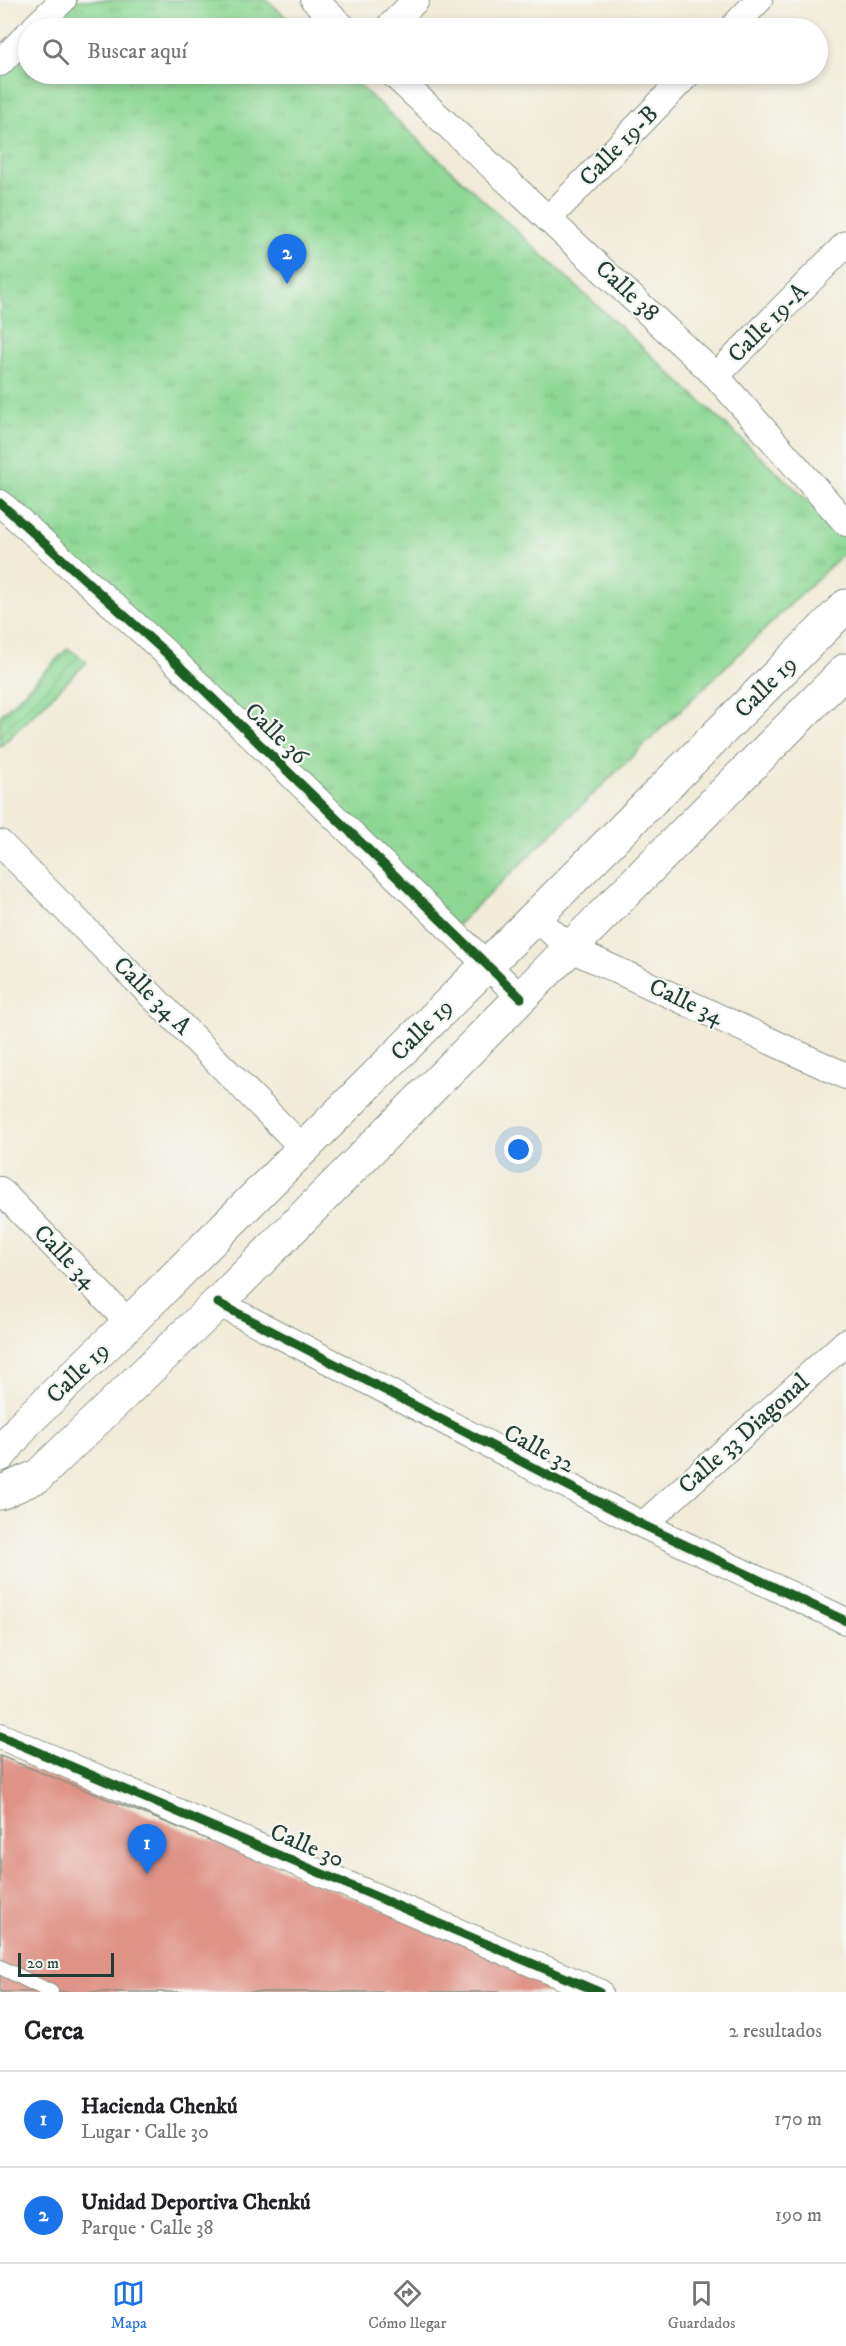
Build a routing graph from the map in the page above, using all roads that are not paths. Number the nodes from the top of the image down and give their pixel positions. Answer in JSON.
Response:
{"nodes":[{"id":1,"x":63,"y":0,"type":"edge"},
{"id":2,"x":314,"y":0,"type":"edge"},
{"id":3,"x":416,"y":0,"type":"edge"},
{"id":4,"x":759,"y":0,"type":"edge"},
{"id":5,"x":44,"y":18,"type":"edge"},
{"id":6,"x":333,"y":18,"type":"edge"},
{"id":7,"x":398,"y":18,"type":"edge"},
{"id":8,"x":742,"y":18,"type":"edge"},
{"id":9,"x":18,"y":44,"type":"edge"},
{"id":10,"x":0,"y":63,"type":"edge"},
{"id":11,"x":404,"y":84,"type":"edge"},
{"id":12,"x":678,"y":84,"type":"edge"},
{"id":13,"x":549,"y":218,"type":"junction"},
{"id":14,"x":846,"y":244,"type":"edge"},
{"id":15,"x":716,"y":376,"type":"junction"},
{"id":16,"x":0,"y":503,"type":"edge"},
{"id":17,"x":846,"y":523,"type":"edge"},
{"id":18,"x":846,"y":606,"type":"edge"},
{"id":19,"x":846,"y":670,"type":"edge"},
{"id":20,"x":0,"y":843,"type":"edge"},
{"id":21,"x":534,"y":916,"type":"junction"},
{"id":22,"x":571,"y":949,"type":"junction"},
{"id":23,"x":486,"y":966,"type":"junction"},
{"id":24,"x":521,"y":998,"type":"junction"},
{"id":25,"x":846,"y":1076,"type":"edge"},
{"id":26,"x":304,"y":1149,"type":"junction"},
{"id":27,"x":0,"y":1190,"type":"edge"},
{"id":28,"x":218,"y":1303,"type":"junction"},
{"id":29,"x":129,"y":1323,"type":"junction"},
{"id":30,"x":846,"y":1342,"type":"edge"},
{"id":31,"x":0,"y":1455,"type":"edge"},
{"id":32,"x":0,"y":1468,"type":"edge"},
{"id":33,"x":38,"y":1476,"type":"junction"},
{"id":34,"x":0,"y":1493,"type":"edge"},
{"id":35,"x":643,"y":1525,"type":"junction"},
{"id":36,"x":846,"y":1621,"type":"edge"},
{"id":37,"x":0,"y":1736,"type":"edge"},
{"id":38,"x":0,"y":1966,"type":"edge"},
{"id":39,"x":51,"y":1992,"type":"edge"},
{"id":40,"x":599,"y":1992,"type":"edge"}],
"edges":[{"from":1,"to":5,"type":"street"},
{"from":2,"to":6,"type":"street"},
{"from":3,"to":7,"type":"street"},
{"from":4,"to":8,"type":"street"},
{"from":9,"to":10,"type":"street"},
{"from":11,"to":13,"type":"street","name":"Calle 38"},
{"from":12,"to":13,"type":"street","name":"Calle 19-B"},
{"from":13,"to":15,"type":"street","name":"Calle 38"},
{"from":14,"to":15,"type":"street","name":"Calle 19-A"},
{"from":15,"to":17,"type":"street","name":"Calle 38"},
{"from":16,"to":23,"type":"street","name":"Calle 36"},
{"from":18,"to":21,"type":"main road","name":"Calle 19"},
{"from":19,"to":22,"type":"main road","name":"Calle 19"},
{"from":20,"to":26,"type":"street","name":"Calle 34 A"},
{"from":21,"to":22,"type":"street","name":"Calle 34"},
{"from":21,"to":23,"type":"main road","name":"Calle 19"},
{"from":22,"to":24,"type":"main road","name":"Calle 19"},
{"from":22,"to":25,"type":"street","name":"Calle 34"},
{"from":23,"to":24,"type":"street","name":"Calle 36"},
{"from":23,"to":26,"type":"main road","name":"Calle 19"},
{"from":24,"to":28,"type":"main road","name":"Calle 19"},
{"from":26,"to":29,"type":"main road","name":"Calle 19"},
{"from":27,"to":29,"type":"street","name":"Calle 34"},
{"from":28,"to":33,"type":"main road","name":"Calle 19"},
{"from":28,"to":35,"type":"street","name":"Calle 32"},
{"from":29,"to":31,"type":"main road","name":"Calle 19"},
{"from":30,"to":35,"type":"street","name":"Calle 33 Diagonal"},
{"from":32,"to":33,"type":"street"},
{"from":33,"to":34,"type":"main road","name":"Calle 19"},
{"from":35,"to":36,"type":"street","name":"Calle 32"},
{"from":37,"to":40,"type":"street","name":"Calle 30"},
{"from":38,"to":39,"type":"lane"}]}
